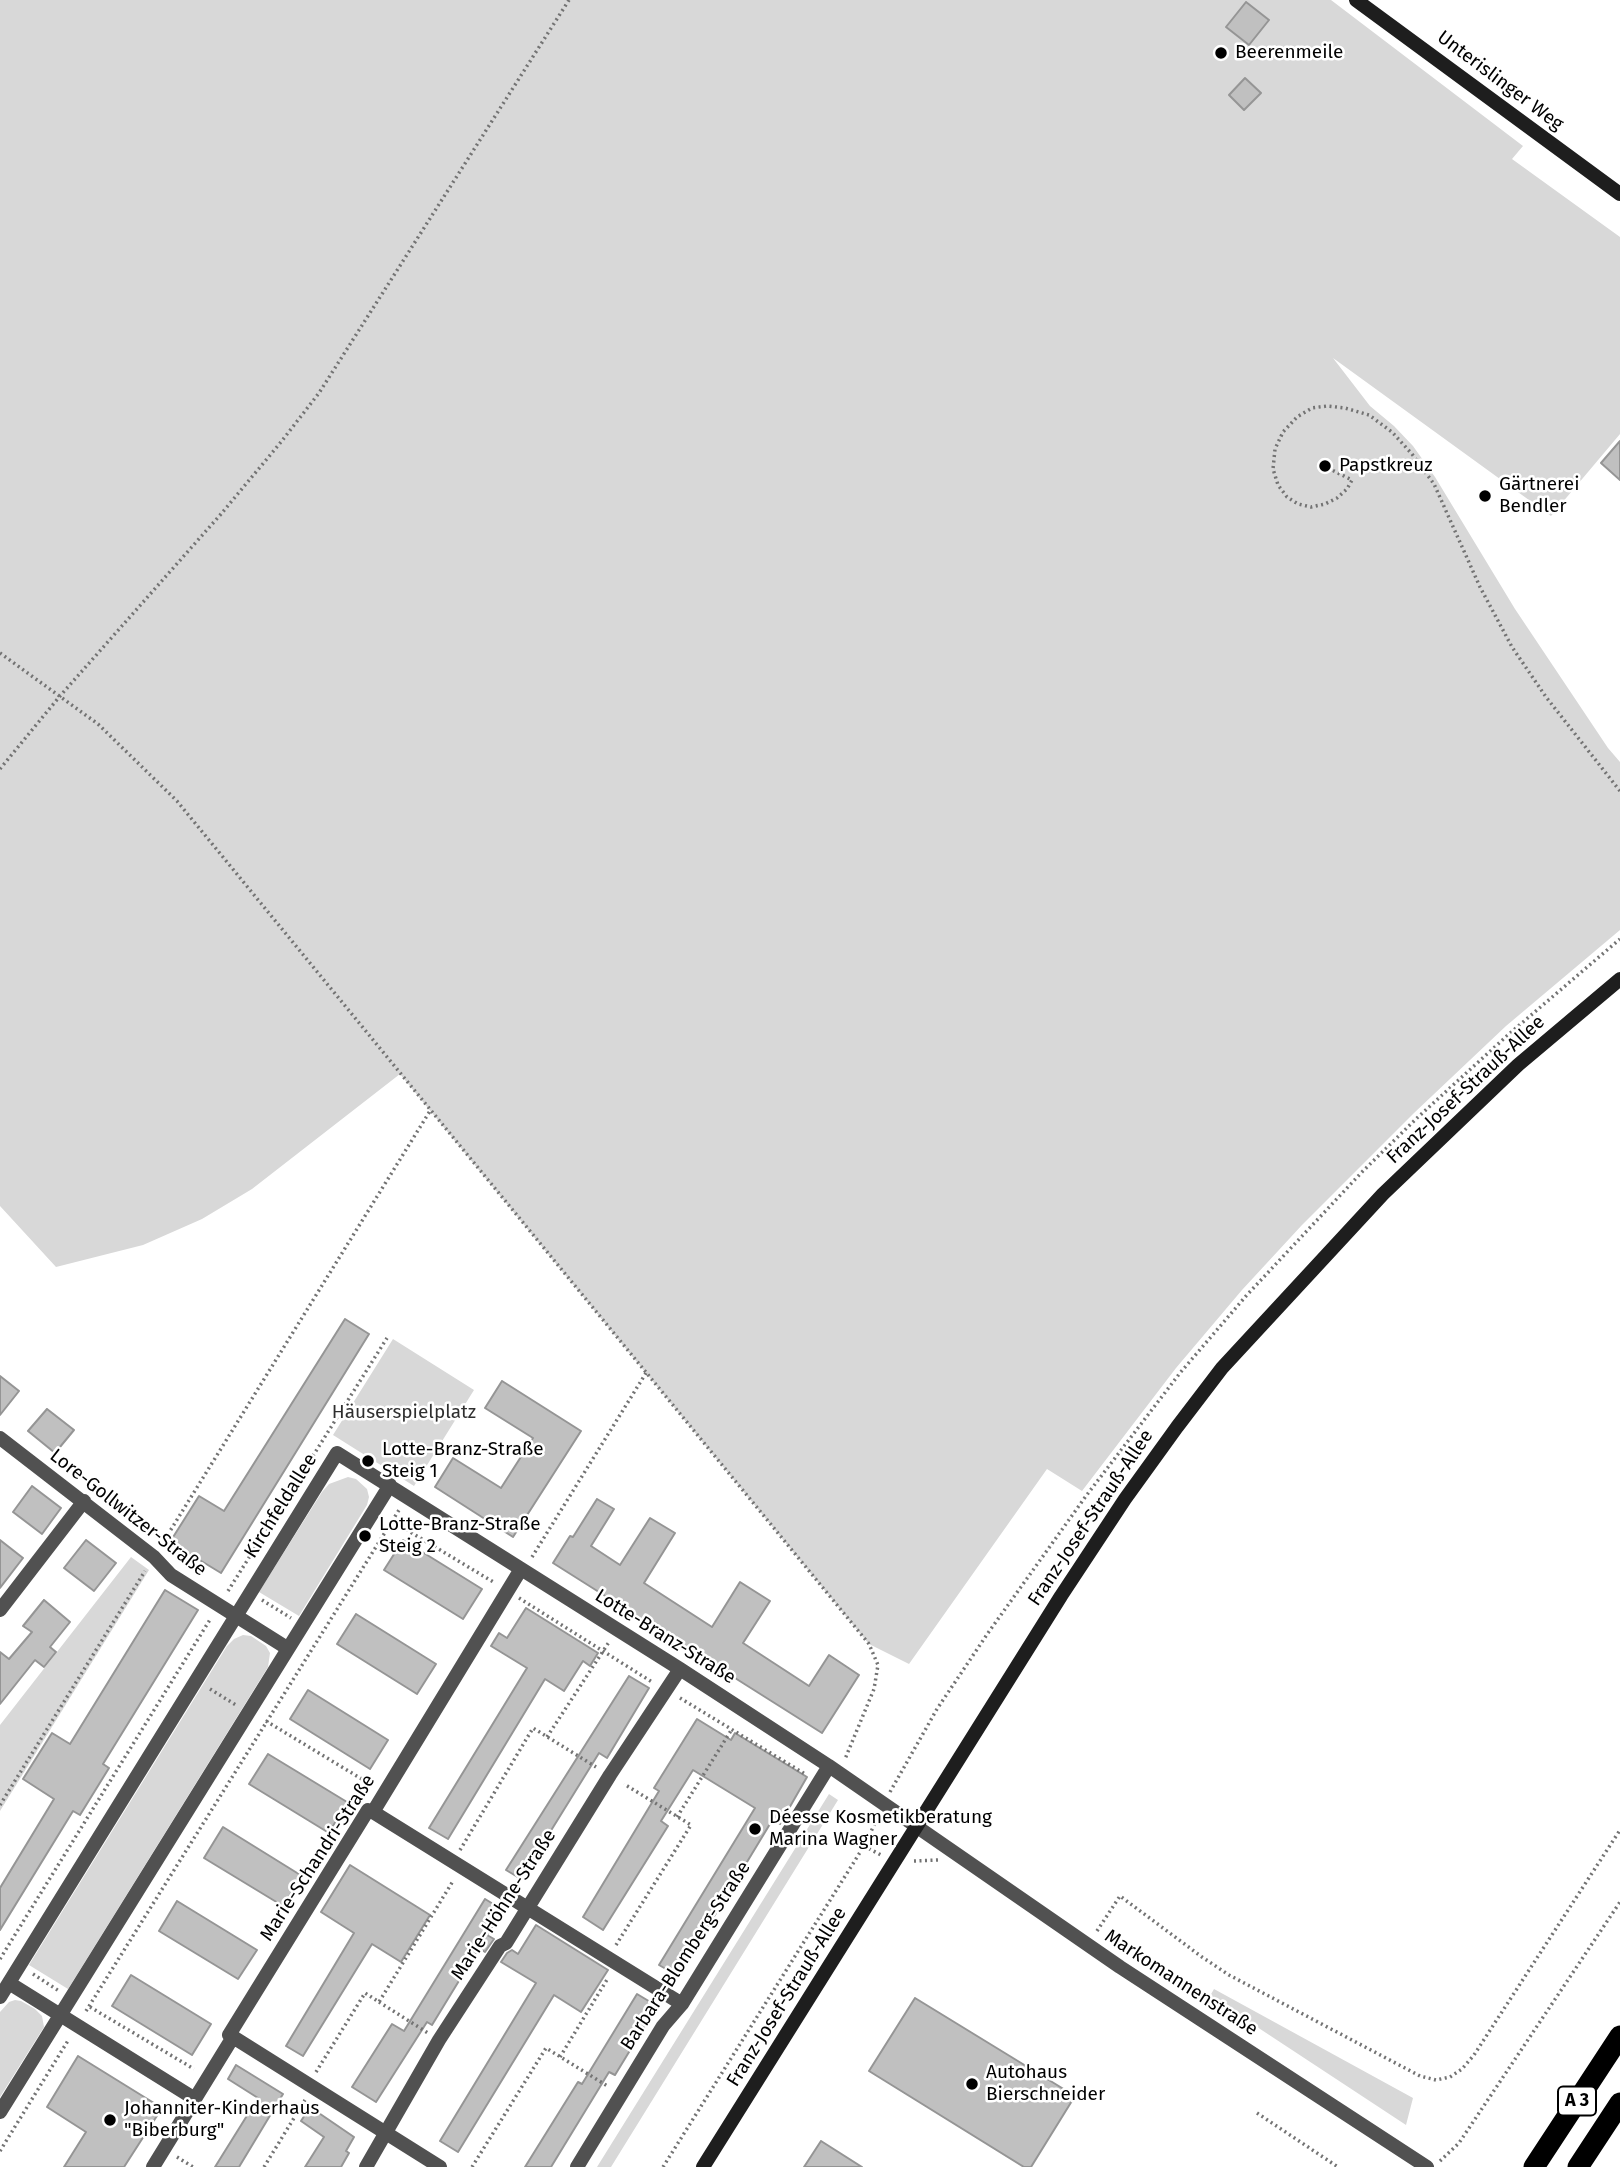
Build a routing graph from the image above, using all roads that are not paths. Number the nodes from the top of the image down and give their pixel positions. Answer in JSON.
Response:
{"nodes":[{"id":1,"x":1356,"y":0,"type":"edge"},
{"id":2,"x":1620,"y":194,"type":"edge"},
{"id":3,"x":1620,"y":979,"type":"edge"},
{"id":4,"x":0,"y":1438,"type":"edge"},
{"id":5,"x":390,"y":1485,"type":"junction"},
{"id":6,"x":84,"y":1501,"type":"junction"},
{"id":7,"x":522,"y":1569,"type":"junction"},
{"id":8,"x":0,"y":1610,"type":"edge"},
{"id":9,"x":235,"y":1616,"type":"junction"},
{"id":10,"x":287,"y":1648,"type":"junction"},
{"id":11,"x":680,"y":1668,"type":"junction"},
{"id":12,"x":834,"y":1770,"type":"junction"},
{"id":13,"x":373,"y":1812,"type":"junction"},
{"id":14,"x":916,"y":1827,"type":"junction"},
{"id":15,"x":527,"y":1908,"type":"junction"},
{"id":16,"x":9,"y":1983,"type":"junction"},
{"id":17,"x":0,"y":1997,"type":"edge"},
{"id":18,"x":682,"y":2004,"type":"junction"},
{"id":19,"x":61,"y":2014,"type":"junction"},
{"id":20,"x":1620,"y":2036,"type":"edge"},
{"id":21,"x":233,"y":2037,"type":"junction"},
{"id":22,"x":195,"y":2099,"type":"junction"},
{"id":23,"x":1620,"y":2103,"type":"edge"},
{"id":24,"x":0,"y":2112,"type":"edge"},
{"id":25,"x":387,"y":2134,"type":"junction"},
{"id":26,"x":153,"y":2167,"type":"edge"},
{"id":27,"x":366,"y":2167,"type":"edge"},
{"id":28,"x":440,"y":2167,"type":"edge"},
{"id":29,"x":577,"y":2167,"type":"edge"},
{"id":30,"x":703,"y":2167,"type":"edge"},
{"id":31,"x":1427,"y":2167,"type":"edge"},
{"id":32,"x":1534,"y":2167,"type":"edge"},
{"id":33,"x":1578,"y":2167,"type":"edge"}],
"edges":[{"from":1,"to":2,"type":"street","name":"Unterislinger Weg"},
{"from":3,"to":14,"type":"street","name":"Franz-Josef-Strauß-Allee"},
{"from":4,"to":6,"type":"street","name":"Lore-Gollwitzer-Straße"},
{"from":5,"to":7,"type":"street","name":"Lotte-Branz-Straße"},
{"from":5,"to":9,"type":"street","name":"Kirchfeldallee"},
{"from":5,"to":10,"type":"street"},
{"from":6,"to":8,"type":"street"},
{"from":6,"to":9,"type":"street","name":"Lore-Gollwitzer-Straße"},
{"from":7,"to":11,"type":"street","name":"Lotte-Branz-Straße"},
{"from":7,"to":13,"type":"street","name":"Marie-Schandri-Straße"},
{"from":9,"to":10,"type":"street"},
{"from":9,"to":16,"type":"street","name":"Kirchfeldallee"},
{"from":10,"to":19,"type":"street"},
{"from":11,"to":12,"type":"street","name":"Lotte-Branz-Straße"},
{"from":11,"to":15,"type":"street","name":"Marie-Höhne-Straße"},
{"from":12,"to":14,"type":"street","name":"Lotte-Branz-Straße"},
{"from":12,"to":18,"type":"street","name":"Barbara-Blomberg-Straße"},
{"from":13,"to":15,"type":"street"},
{"from":13,"to":21,"type":"street","name":"Marie-Schandri-Straße"},
{"from":14,"to":30,"type":"street","name":"Franz-Josef-Strauß-Allee"},
{"from":14,"to":31,"type":"street","name":"Markomannenstraße"},
{"from":15,"to":18,"type":"street"},
{"from":15,"to":25,"type":"street","name":"Marie-Höhne-Straße"},
{"from":16,"to":17,"type":"street","name":"Kirchfeldallee"},
{"from":16,"to":19,"type":"street"},
{"from":18,"to":29,"type":"street","name":"Barbara-Blomberg-Straße"},
{"from":19,"to":22,"type":"street"},
{"from":19,"to":24,"type":"street"},
{"from":20,"to":32,"type":"highway","number":"A 3"},
{"from":21,"to":22,"type":"street","name":"Marie-Schandri-Straße"},
{"from":21,"to":25,"type":"street"},
{"from":22,"to":26,"type":"street","name":"Marie-Schandri-Straße"},
{"from":23,"to":33,"type":"highway","number":"A 3"},
{"from":25,"to":27,"type":"street","name":"Marie-Höhne-Straße"},
{"from":25,"to":28,"type":"street"}]}
